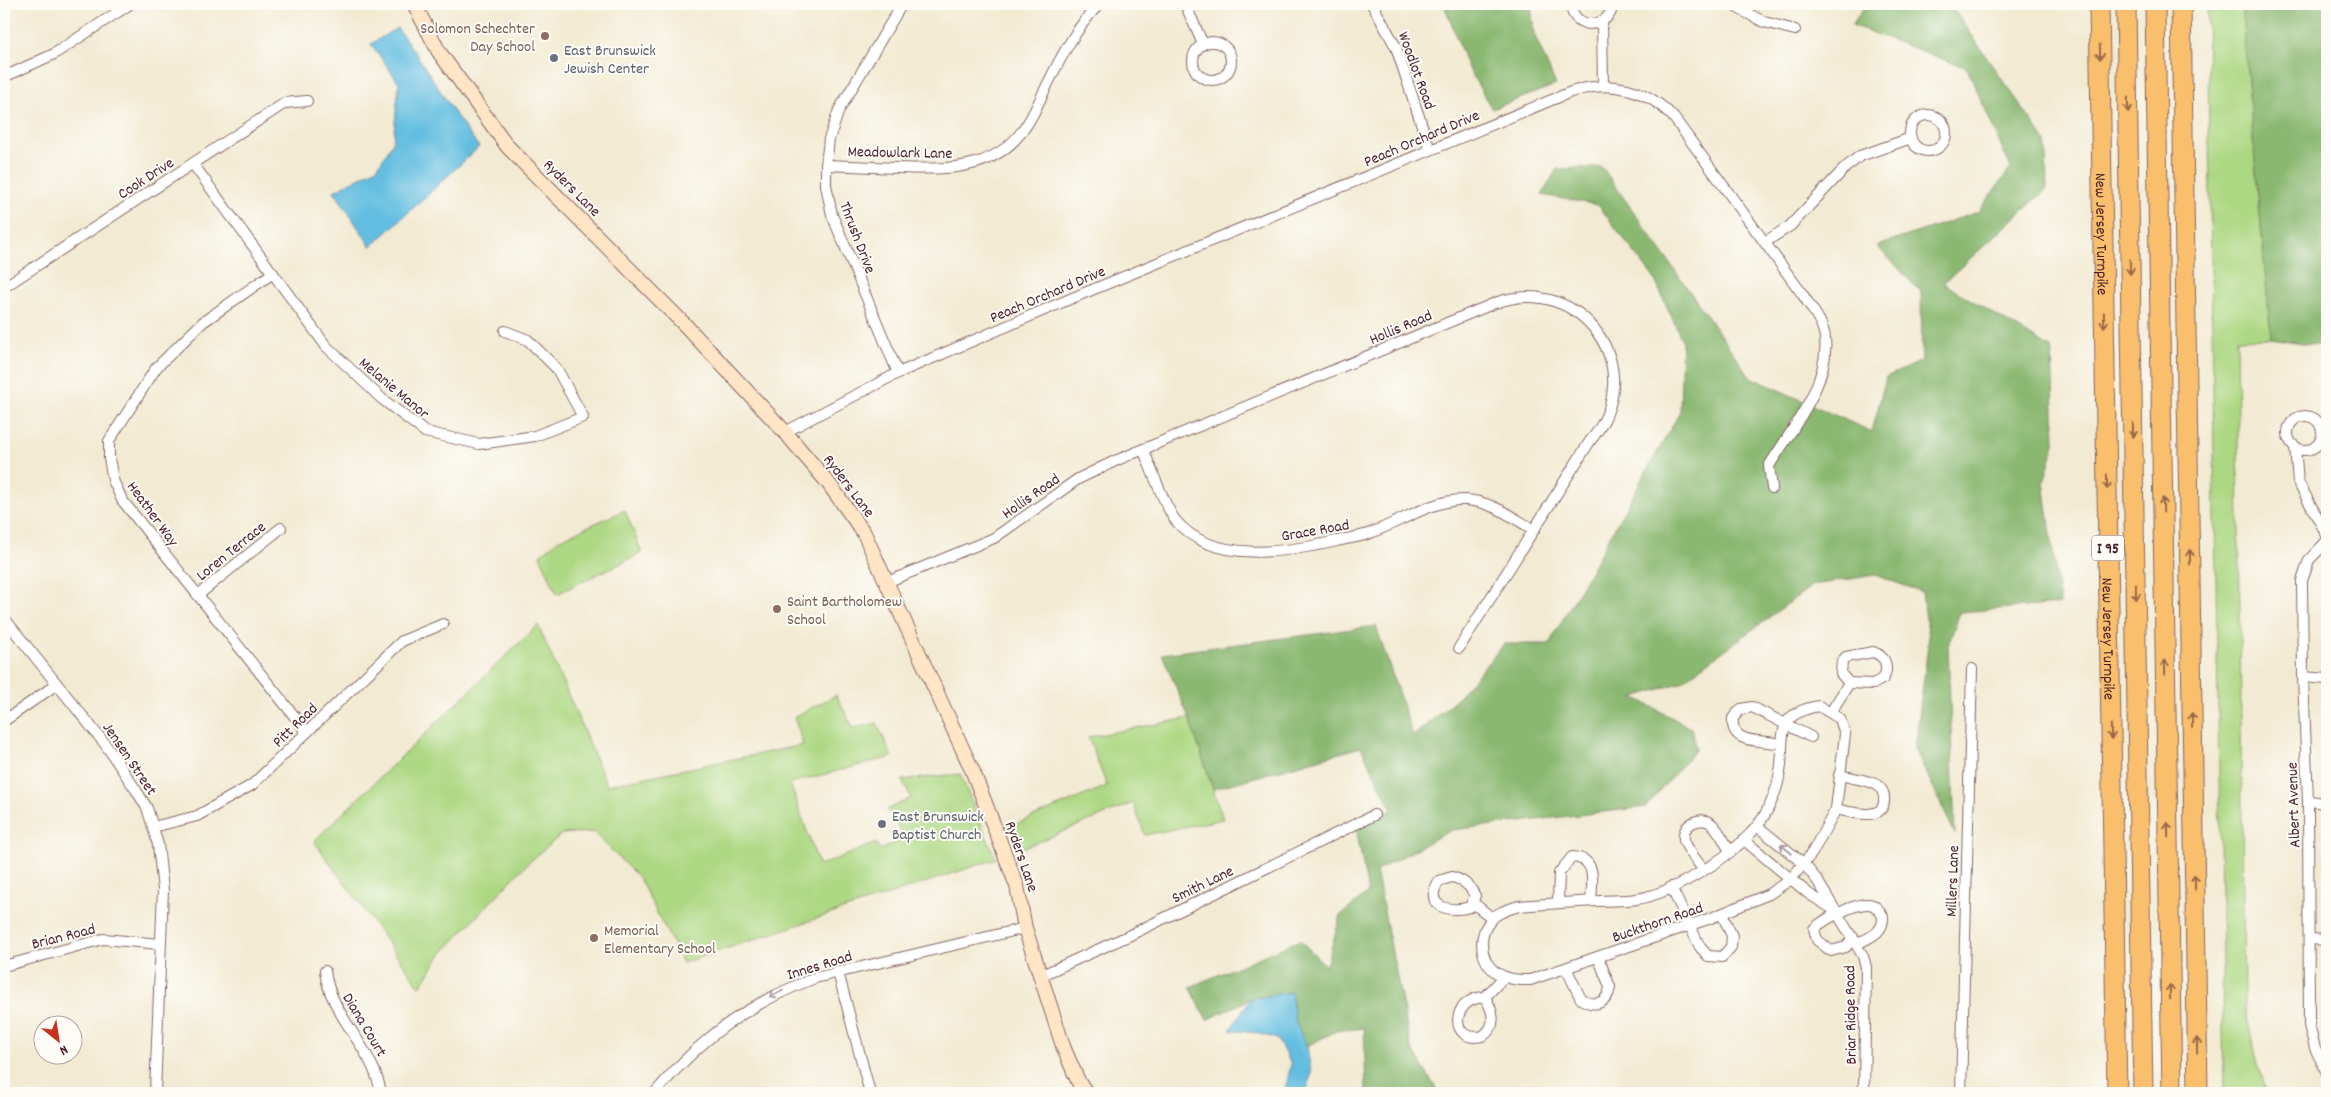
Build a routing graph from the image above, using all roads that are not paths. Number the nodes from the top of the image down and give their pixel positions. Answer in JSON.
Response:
{"nodes":[{"id":1,"x":130,"y":4,"type":"edge"},
{"id":2,"x":414,"y":4,"type":"edge"},
{"id":3,"x":902,"y":4,"type":"edge"},
{"id":4,"x":1099,"y":4,"type":"edge"},
{"id":5,"x":1185,"y":4,"type":"edge"},
{"id":6,"x":1372,"y":4,"type":"edge"},
{"id":7,"x":1571,"y":4,"type":"edge"},
{"id":8,"x":1613,"y":4,"type":"edge"},
{"id":9,"x":1730,"y":4,"type":"edge"},
{"id":10,"x":2099,"y":4,"type":"edge"},
{"id":11,"x":2126,"y":4,"type":"edge"},
{"id":12,"x":2155,"y":4,"type":"edge"},
{"id":13,"x":2181,"y":4,"type":"edge"},
{"id":14,"x":1602,"y":22,"type":"junction"},
{"id":15,"x":1796,"y":30,"type":"dead end"},
{"id":16,"x":1203,"y":44,"type":"dead end"},
{"id":17,"x":4,"y":77,"type":"edge"},
{"id":18,"x":1603,"y":85,"type":"junction"},
{"id":19,"x":307,"y":101,"type":"dead end"},
{"id":20,"x":1911,"y":138,"type":"dead end"},
{"id":21,"x":1430,"y":150,"type":"junction"},
{"id":22,"x":193,"y":164,"type":"junction"},
{"id":23,"x":826,"y":164,"type":"junction"},
{"id":24,"x":1765,"y":242,"type":"junction"},
{"id":25,"x":272,"y":273,"type":"junction"},
{"id":26,"x":4,"y":287,"type":"edge"},
{"id":27,"x":505,"y":331,"type":"dead end"},
{"id":28,"x":898,"y":373,"type":"junction"},
{"id":29,"x":785,"y":432,"type":"junction"},
{"id":30,"x":2295,"y":446,"type":"dead end"},
{"id":31,"x":1143,"y":449,"type":"junction"},
{"id":32,"x":1772,"y":488,"type":"dead end"},
{"id":33,"x":281,"y":528,"type":"dead end"},
{"id":34,"x":1534,"y":530,"type":"junction"},
{"id":35,"x":2327,"y":535,"type":"edge"},
{"id":36,"x":2327,"y":541,"type":"edge"},
{"id":37,"x":887,"y":582,"type":"junction"},
{"id":38,"x":198,"y":595,"type":"junction"},
{"id":39,"x":4,"y":618,"type":"edge"},
{"id":40,"x":443,"y":624,"type":"dead end"},
{"id":41,"x":1459,"y":648,"type":"dead end"},
{"id":42,"x":1972,"y":669,"type":"dead end"},
{"id":43,"x":2303,"y":678,"type":"junction"},
{"id":44,"x":2327,"y":678,"type":"edge"},
{"id":45,"x":1849,"y":683,"type":"junction"},
{"id":46,"x":57,"y":684,"type":"junction"},
{"id":47,"x":1831,"y":712,"type":"junction"},
{"id":48,"x":4,"y":721,"type":"edge"},
{"id":49,"x":1786,"y":724,"type":"junction"},
{"id":50,"x":307,"y":732,"type":"junction"},
{"id":51,"x":1811,"y":737,"type":"dead end"},
{"id":52,"x":1781,"y":744,"type":"junction"},
{"id":53,"x":1839,"y":775,"type":"junction"},
{"id":54,"x":2308,"y":800,"type":"junction"},
{"id":55,"x":2327,"y":803,"type":"edge"},
{"id":56,"x":1836,"y":809,"type":"junction"},
{"id":57,"x":1374,"y":816,"type":"dead end"},
{"id":58,"x":1757,"y":826,"type":"junction"},
{"id":59,"x":153,"y":827,"type":"junction"},
{"id":60,"x":1744,"y":840,"type":"junction"},
{"id":61,"x":1730,"y":851,"type":"junction"},
{"id":62,"x":1804,"y":864,"type":"junction"},
{"id":63,"x":1703,"y":870,"type":"junction"},
{"id":64,"x":1791,"y":879,"type":"junction"},
{"id":65,"x":1671,"y":887,"type":"junction"},
{"id":66,"x":1591,"y":901,"type":"junction"},
{"id":67,"x":1472,"y":902,"type":"dead end"},
{"id":68,"x":1558,"y":904,"type":"junction"},
{"id":69,"x":1839,"y":913,"type":"junction"},
{"id":70,"x":1722,"y":914,"type":"junction"},
{"id":71,"x":1492,"y":918,"type":"junction"},
{"id":72,"x":1689,"y":926,"type":"junction"},
{"id":73,"x":1025,"y":928,"type":"junction"},
{"id":74,"x":2310,"y":939,"type":"junction"},
{"id":75,"x":1855,"y":940,"type":"junction"},
{"id":76,"x":2327,"y":940,"type":"edge"},
{"id":77,"x":161,"y":944,"type":"junction"},
{"id":78,"x":1598,"y":957,"type":"junction"},
{"id":79,"x":4,"y":966,"type":"edge"},
{"id":80,"x":1566,"y":968,"type":"junction"},
{"id":81,"x":325,"y":971,"type":"dead end"},
{"id":82,"x":838,"y":972,"type":"junction"},
{"id":83,"x":1042,"y":975,"type":"junction"},
{"id":84,"x":1504,"y":977,"type":"junction"},
{"id":85,"x":1485,"y":998,"type":"dead end"},
{"id":86,"x":2327,"y":1073,"type":"edge"},
{"id":87,"x":154,"y":1093,"type":"edge"},
{"id":88,"x":381,"y":1093,"type":"edge"},
{"id":89,"x":655,"y":1093,"type":"edge"},
{"id":90,"x":870,"y":1093,"type":"edge"},
{"id":91,"x":1087,"y":1093,"type":"edge"},
{"id":92,"x":1864,"y":1093,"type":"edge"},
{"id":93,"x":1961,"y":1093,"type":"edge"},
{"id":94,"x":2117,"y":1093,"type":"edge"},
{"id":95,"x":2143,"y":1093,"type":"edge"},
{"id":96,"x":2172,"y":1093,"type":"edge"},
{"id":97,"x":2198,"y":1093,"type":"edge"}],
"edges":[{"from":1,"to":17,"type":"street"},
{"from":2,"to":29,"type":"main road","name":"Ryders Lane"},
{"from":3,"to":23,"type":"street","name":"Thrush Drive"},
{"from":4,"to":23,"type":"street","name":"Meadowlark Lane"},
{"from":5,"to":16,"type":"street"},
{"from":6,"to":21,"type":"street","name":"Woodlot Road"},
{"from":7,"to":14,"type":"street"},
{"from":8,"to":14,"type":"street"},
{"from":9,"to":15,"type":"street"},
{"from":10,"to":94,"type":"highway","name":"New Jersey Turnpike","number":"I 95","one_way":true},
{"from":11,"to":95,"type":"highway","name":"New Jersey Turnpike","number":"I 95","one_way":true},
{"from":96,"to":12,"type":"highway","one_way":true},
{"from":97,"to":13,"type":"highway","one_way":true},
{"from":14,"to":18,"type":"street"},
{"from":18,"to":21,"type":"street","name":"Peach Orchard Drive"},
{"from":18,"to":24,"type":"street","name":"Peach Orchard Drive"},
{"from":19,"to":22,"type":"street","name":"Cook Drive"},
{"from":20,"to":24,"type":"street"},
{"from":21,"to":28,"type":"street","name":"Peach Orchard Drive"},
{"from":22,"to":25,"type":"street","name":"Melanie Manor"},
{"from":22,"to":26,"type":"street","name":"Cook Drive"},
{"from":23,"to":28,"type":"street","name":"Thrush Drive"},
{"from":24,"to":32,"type":"street","name":"Peach Orchard Drive"},
{"from":25,"to":27,"type":"street","name":"Melanie Manor"},
{"from":25,"to":38,"type":"street","name":"Heather Way"},
{"from":28,"to":29,"type":"street","name":"Peach Orchard Drive"},
{"from":29,"to":37,"type":"main road","name":"Ryders Lane"},
{"from":30,"to":35,"type":"street"},
{"from":31,"to":34,"type":"street","name":"Grace Road"},
{"from":31,"to":34,"type":"street","name":"Hollis Road"},
{"from":31,"to":37,"type":"street","name":"Hollis Road"},
{"from":33,"to":38,"type":"street","name":"Loren Terrace"},
{"from":34,"to":41,"type":"street","name":"Hollis Road"},
{"from":36,"to":43,"type":"street","name":"Albert Avenue"},
{"from":37,"to":73,"type":"main road","name":"Ryders Lane"},
{"from":38,"to":50,"type":"street","name":"Heather Way"},
{"from":39,"to":46,"type":"street","name":"Jensen Street"},
{"from":40,"to":50,"type":"street","name":"Pitt Road"},
{"from":42,"to":93,"type":"street","name":"Millers Lane"},
{"from":43,"to":44,"type":"street"},
{"from":43,"to":54,"type":"street","name":"Albert Avenue"},
{"from":45,"to":45,"type":"street"},
{"from":45,"to":47,"type":"street"},
{"from":46,"to":48,"type":"street"},
{"from":46,"to":59,"type":"street","name":"Jensen Street"},
{"from":47,"to":49,"type":"street"},
{"from":47,"to":53,"type":"street","name":"Buckthorn Road"},
{"from":49,"to":51,"type":"street"},
{"from":49,"to":52,"type":"street","name":"Buckthorn Road"},
{"from":49,"to":52,"type":"street"},
{"from":50,"to":59,"type":"street","name":"Pitt Road"},
{"from":52,"to":58,"type":"street","name":"Buckthorn Road"},
{"from":53,"to":56,"type":"street","name":"Buckthorn Road"},
{"from":53,"to":56,"type":"street"},
{"from":54,"to":55,"type":"street"},
{"from":54,"to":74,"type":"street","name":"Albert Avenue"},
{"from":56,"to":62,"type":"street","name":"Buckthorn Road"},
{"from":57,"to":83,"type":"street","name":"Smith Lane"},
{"from":58,"to":60,"type":"street","name":"Buckthorn Road"},
{"from":62,"to":58,"type":"street","name":"Briar Ridge Road","one_way":true},
{"from":59,"to":77,"type":"street","name":"Jensen Street"},
{"from":60,"to":61,"type":"street","name":"Buckthorn Road"},
{"from":60,"to":64,"type":"street","name":"Briar Ridge Road"},
{"from":61,"to":63,"type":"street","name":"Buckthorn Road"},
{"from":61,"to":63,"type":"street"},
{"from":62,"to":64,"type":"street","name":"Buckthorn Road"},
{"from":62,"to":69,"type":"street","name":"Briar Ridge Road"},
{"from":63,"to":65,"type":"street","name":"Buckthorn Road"},
{"from":64,"to":69,"type":"street","name":"Briar Ridge Road"},
{"from":64,"to":70,"type":"street","name":"Buckthorn Road"},
{"from":65,"to":66,"type":"street","name":"Buckthorn Road"},
{"from":65,"to":72,"type":"street"},
{"from":66,"to":68,"type":"street","name":"Buckthorn Road"},
{"from":66,"to":68,"type":"street"},
{"from":67,"to":71,"type":"street"},
{"from":68,"to":71,"type":"street","name":"Buckthorn Road"},
{"from":69,"to":75,"type":"street","name":"Briar Ridge Road"},
{"from":69,"to":75,"type":"street"},
{"from":69,"to":75,"type":"street"},
{"from":70,"to":72,"type":"street","name":"Buckthorn Road"},
{"from":70,"to":72,"type":"street"},
{"from":71,"to":84,"type":"street"},
{"from":72,"to":78,"type":"street","name":"Buckthorn Road"},
{"from":73,"to":82,"type":"street","name":"Innes Road"},
{"from":73,"to":83,"type":"main road","name":"Ryders Lane"},
{"from":74,"to":76,"type":"street"},
{"from":74,"to":86,"type":"street","name":"Albert Avenue"},
{"from":75,"to":92,"type":"street","name":"Briar Ridge Road"},
{"from":77,"to":79,"type":"street","name":"Brian Road"},
{"from":77,"to":87,"type":"street","name":"Jensen Street"},
{"from":78,"to":80,"type":"street","name":"Buckthorn Road"},
{"from":78,"to":80,"type":"street"},
{"from":80,"to":84,"type":"street","name":"Buckthorn Road"},
{"from":81,"to":88,"type":"street","name":"Diana Court"},
{"from":82,"to":89,"type":"street","name":"Innes Road","one_way":true},
{"from":82,"to":90,"type":"street"},
{"from":83,"to":91,"type":"main road","name":"Ryders Lane"},
{"from":84,"to":85,"type":"street"}]}
